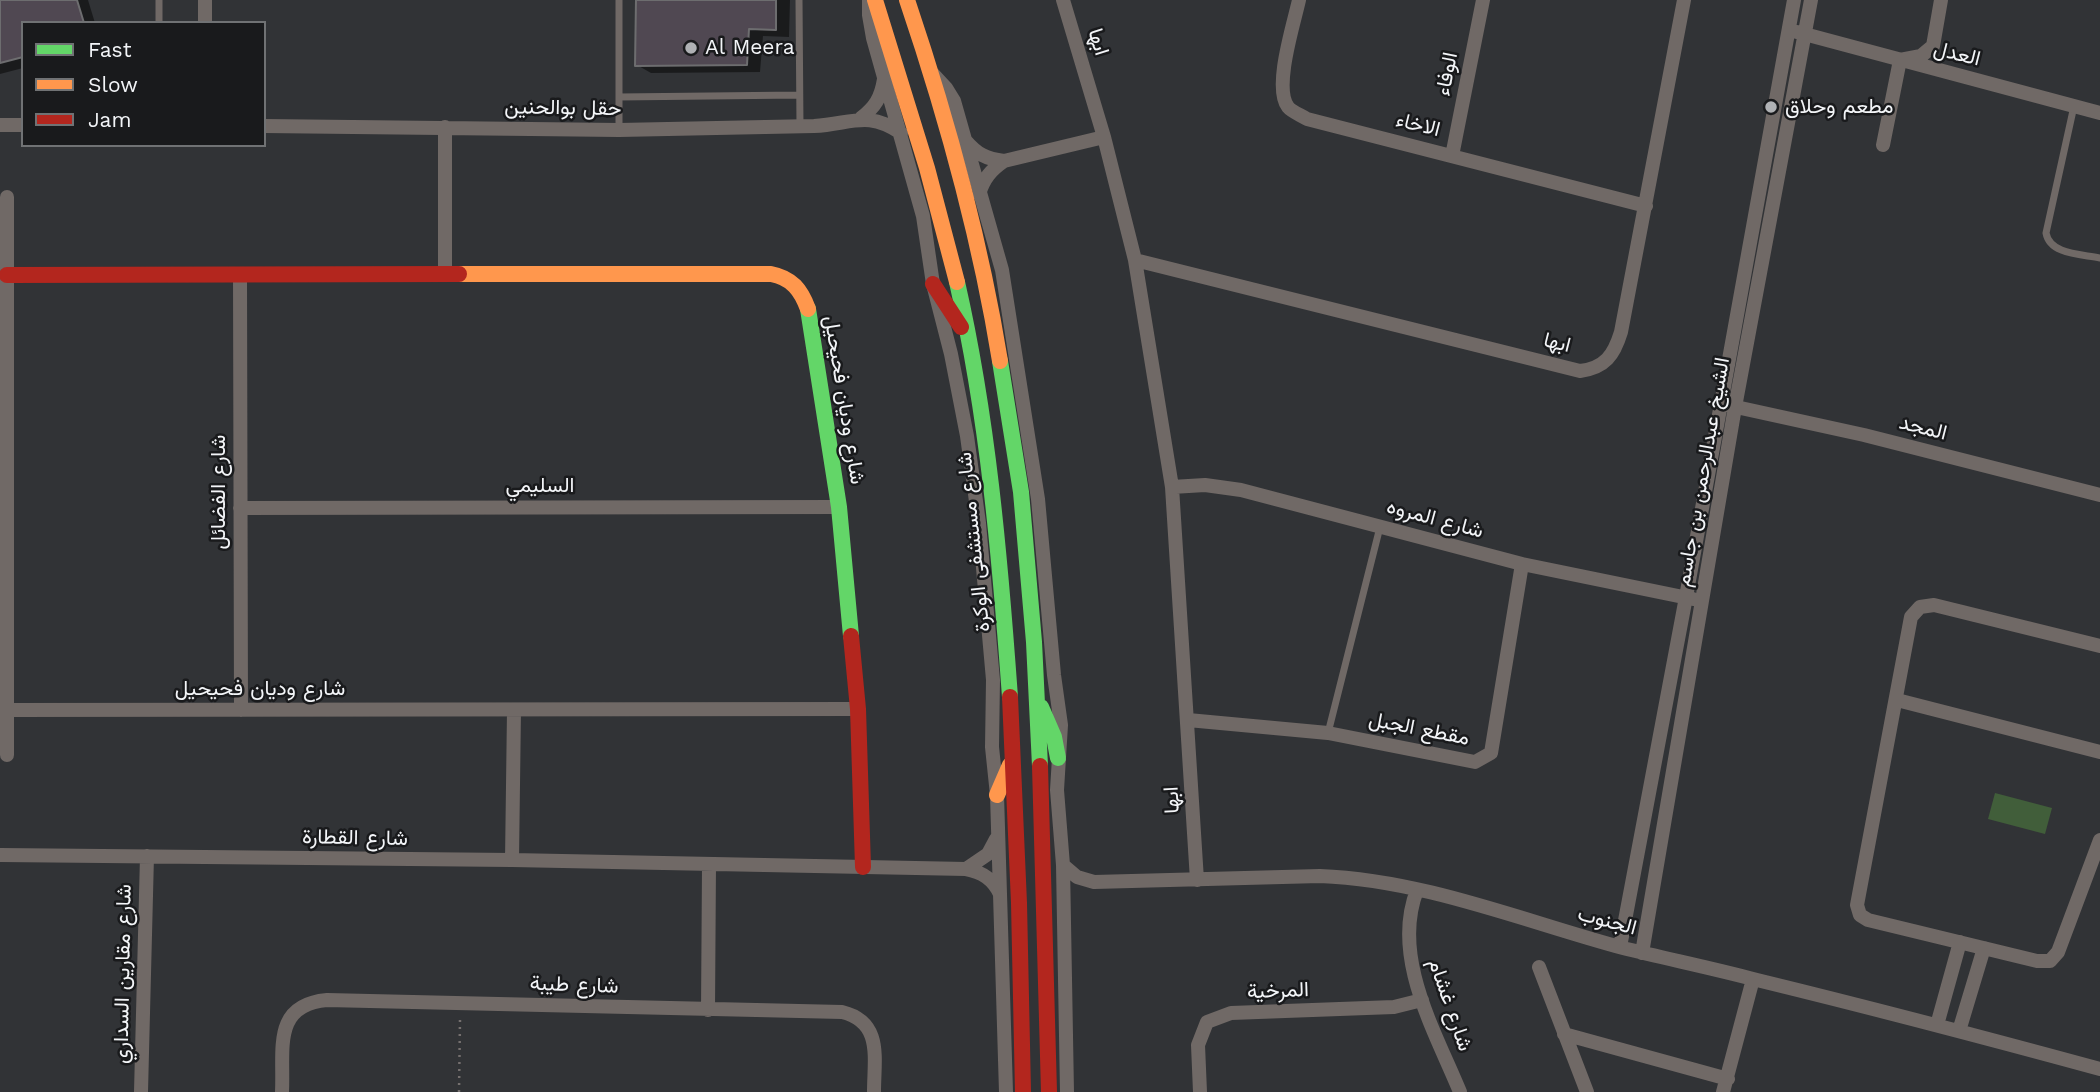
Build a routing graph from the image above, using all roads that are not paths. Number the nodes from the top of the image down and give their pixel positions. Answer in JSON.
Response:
{"nodes":[{"id":1,"x":159,"y":0,"type":"edge"},
{"id":2,"x":205,"y":0,"type":"edge"},
{"id":3,"x":619,"y":0,"type":"edge"},
{"id":4,"x":799,"y":0,"type":"edge"},
{"id":5,"x":869,"y":0,"type":"edge"},
{"id":6,"x":875,"y":0,"type":"edge"},
{"id":7,"x":907,"y":0,"type":"edge"},
{"id":8,"x":1063,"y":0,"type":"edge"},
{"id":9,"x":1299,"y":0,"type":"edge"},
{"id":10,"x":1483,"y":0,"type":"edge"},
{"id":11,"x":1684,"y":0,"type":"edge"},
{"id":12,"x":1794,"y":0,"type":"edge"},
{"id":13,"x":1811,"y":0,"type":"edge"},
{"id":14,"x":1941,"y":0,"type":"edge"},
{"id":15,"x":159,"y":21,"type":"edge"},
{"id":16,"x":205,"y":21,"type":"edge"},
{"id":17,"x":1789,"y":30,"type":"junction"},
{"id":18,"x":1805,"y":34,"type":"junction"},
{"id":19,"x":1900,"y":60,"type":"junction"},
{"id":20,"x":932,"y":74,"type":"junction"},
{"id":21,"x":884,"y":76,"type":"junction"},
{"id":22,"x":799,"y":95,"type":"junction"},
{"id":23,"x":619,"y":97,"type":"junction"},
{"id":24,"x":2074,"y":106,"type":"junction"},
{"id":25,"x":2100,"y":113,"type":"edge"},
{"id":26,"x":860,"y":118,"type":"junction"},
{"id":27,"x":0,"y":125,"type":"edge"},
{"id":28,"x":21,"y":125,"type":"edge"},
{"id":29,"x":266,"y":126,"type":"edge"},
{"id":30,"x":800,"y":126,"type":"junction"},
{"id":31,"x":445,"y":127,"type":"junction"},
{"id":32,"x":619,"y":130,"type":"junction"},
{"id":33,"x":901,"y":133,"type":"junction"},
{"id":34,"x":1104,"y":137,"type":"junction"},
{"id":35,"x":964,"y":140,"type":"junction"},
{"id":36,"x":1882,"y":145,"type":"dead end"},
{"id":37,"x":1452,"y":156,"type":"junction"},
{"id":38,"x":1004,"y":161,"type":"junction"},
{"id":39,"x":979,"y":194,"type":"junction"},
{"id":40,"x":6,"y":197,"type":"dead end"},
{"id":41,"x":1646,"y":206,"type":"junction"},
{"id":42,"x":989,"y":229,"type":"junction"},
{"id":43,"x":2100,"y":258,"type":"edge"},
{"id":44,"x":1135,"y":260,"type":"junction"},
{"id":45,"x":983,"y":270,"type":"junction"},
{"id":46,"x":445,"y":274,"type":"junction"},
{"id":47,"x":6,"y":275,"type":"junction"},
{"id":48,"x":240,"y":275,"type":"junction"},
{"id":49,"x":933,"y":284,"type":"junction"},
{"id":50,"x":968,"y":337,"type":"junction"},
{"id":51,"x":1728,"y":406,"type":"junction"},
{"id":52,"x":3,"y":415,"type":"edge"},
{"id":53,"x":1172,"y":487,"type":"junction"},
{"id":54,"x":2100,"y":495,"type":"edge"},
{"id":55,"x":839,"y":507,"type":"junction"},
{"id":56,"x":240,"y":508,"type":"junction"},
{"id":57,"x":1380,"y":527,"type":"junction"},
{"id":58,"x":1522,"y":564,"type":"junction"},
{"id":59,"x":1686,"y":597,"type":"junction"},
{"id":60,"x":1702,"y":600,"type":"junction"},
{"id":61,"x":2100,"y":646,"type":"edge"},
{"id":62,"x":1037,"y":700,"type":"junction"},
{"id":63,"x":1898,"y":700,"type":"junction"},
{"id":64,"x":514,"y":709,"type":"junction"},
{"id":65,"x":858,"y":709,"type":"junction"},
{"id":66,"x":6,"y":710,"type":"junction"},
{"id":67,"x":240,"y":710,"type":"junction"},
{"id":68,"x":1188,"y":720,"type":"junction"},
{"id":69,"x":1328,"y":733,"type":"junction"},
{"id":70,"x":2100,"y":752,"type":"edge"},
{"id":71,"x":6,"y":755,"type":"dead end"},
{"id":72,"x":1013,"y":757,"type":"junction"},
{"id":73,"x":1058,"y":758,"type":"junction"},
{"id":74,"x":997,"y":795,"type":"junction"},
{"id":75,"x":997,"y":838,"type":"junction"},
{"id":76,"x":2100,"y":840,"type":"edge"},
{"id":77,"x":0,"y":855,"type":"edge"},
{"id":78,"x":147,"y":856,"type":"junction"},
{"id":79,"x":512,"y":860,"type":"junction"},
{"id":80,"x":709,"y":865,"type":"junction"},
{"id":81,"x":1063,"y":865,"type":"junction"},
{"id":82,"x":863,"y":867,"type":"junction"},
{"id":83,"x":966,"y":869,"type":"junction"},
{"id":84,"x":1197,"y":880,"type":"junction"},
{"id":85,"x":1094,"y":883,"type":"junction"},
{"id":86,"x":1417,"y":890,"type":"junction"},
{"id":87,"x":1000,"y":896,"type":"junction"},
{"id":88,"x":1064,"y":903,"type":"junction"},
{"id":89,"x":1960,"y":942,"type":"junction"},
{"id":90,"x":1620,"y":947,"type":"junction"},
{"id":91,"x":1984,"y":948,"type":"junction"},
{"id":92,"x":1642,"y":953,"type":"junction"},
{"id":93,"x":1539,"y":967,"type":"dead end"},
{"id":94,"x":1754,"y":979,"type":"junction"},
{"id":95,"x":1422,"y":1000,"type":"junction"},
{"id":96,"x":709,"y":1010,"type":"junction"},
{"id":97,"x":1937,"y":1025,"type":"junction"},
{"id":98,"x":1959,"y":1031,"type":"junction"},
{"id":99,"x":1564,"y":1034,"type":"junction"},
{"id":100,"x":2100,"y":1069,"type":"edge"},
{"id":101,"x":1725,"y":1085,"type":"edge"},
{"id":102,"x":141,"y":1092,"type":"edge"},
{"id":103,"x":282,"y":1092,"type":"edge"},
{"id":104,"x":874,"y":1092,"type":"edge"},
{"id":105,"x":1006,"y":1092,"type":"edge"},
{"id":106,"x":1023,"y":1092,"type":"edge"},
{"id":107,"x":1049,"y":1092,"type":"edge"},
{"id":108,"x":1067,"y":1092,"type":"edge"},
{"id":109,"x":1200,"y":1092,"type":"edge"},
{"id":110,"x":1460,"y":1092,"type":"edge"},
{"id":111,"x":1587,"y":1092,"type":"edge"}],
"edges":[{"from":1,"to":15,"type":"lane"},
{"from":2,"to":16,"type":"street"},
{"from":3,"to":23,"type":"lane"},
{"from":4,"to":22,"type":"lane"},
{"from":5,"to":21,"type":"street","name":"شارع مستشفى الوكرة"},
{"from":6,"to":50,"type":"street","name":"شارع مستشفى الوكرة"},
{"from":7,"to":20,"type":"street"},
{"from":8,"to":34,"type":"street","name":"ابها"},
{"from":9,"to":37,"type":"street","name":"الاخاء"},
{"from":10,"to":37,"type":"street","name":"الوفاء"},
{"from":11,"to":41,"type":"street","name":"ابها"},
{"from":12,"to":17,"type":"street","name":"الشيخ عبدالرحمن بن جاسم"},
{"from":13,"to":18,"type":"street","name":"الشيخ عبدالرحمن بن جاسم"},
{"from":14,"to":19,"type":"street"},
{"from":17,"to":18,"type":"street","name":"العدل"},
{"from":17,"to":51,"type":"street","name":"الشيخ عبدالرحمن بن جاسم"},
{"from":18,"to":19,"type":"street","name":"العدل"},
{"from":18,"to":51,"type":"street","name":"الشيخ عبدالرحمن بن جاسم"},
{"from":19,"to":24,"type":"street","name":"العدل"},
{"from":19,"to":36,"type":"street"},
{"from":20,"to":35,"type":"street"},
{"from":20,"to":45,"type":"street"},
{"from":21,"to":26,"type":"street"},
{"from":21,"to":33,"type":"street","name":"شارع مستشفى الوكرة"},
{"from":22,"to":23,"type":"lane"},
{"from":22,"to":30,"type":"lane"},
{"from":23,"to":32,"type":"lane"},
{"from":24,"to":25,"type":"street","name":"العدل"},
{"from":24,"to":43,"type":"lane"},
{"from":26,"to":30,"type":"street","name":"حقل بوالحنين"},
{"from":26,"to":33,"type":"street","name":"حقل بوالحنين"},
{"from":27,"to":28,"type":"street"},
{"from":29,"to":31,"type":"street","name":"حقل بوالحنين"},
{"from":30,"to":32,"type":"street","name":"حقل بوالحنين"},
{"from":31,"to":32,"type":"street","name":"حقل بوالحنين"},
{"from":31,"to":46,"type":"street"},
{"from":33,"to":49,"type":"street","name":"شارع مستشفى الوكرة"},
{"from":34,"to":38,"type":"street"},
{"from":34,"to":44,"type":"street","name":"ابها"},
{"from":35,"to":38,"type":"street"},
{"from":35,"to":39,"type":"street"},
{"from":37,"to":41,"type":"street","name":"الاخاء"},
{"from":38,"to":39,"type":"street"},
{"from":39,"to":42,"type":"street"},
{"from":40,"to":47,"type":"street"},
{"from":41,"to":44,"type":"street","name":"ابها"},
{"from":42,"to":45,"type":"street"},
{"from":42,"to":73,"type":"street"},
{"from":44,"to":53,"type":"street","name":"ابها"},
{"from":45,"to":62,"type":"street"},
{"from":46,"to":48,"type":"street","name":"شارع وديان فحيحيل"},
{"from":46,"to":55,"type":"street","name":"شارع وديان فحيحيل"},
{"from":47,"to":48,"type":"street","name":"شارع وديان فحيحيل"},
{"from":47,"to":52,"type":"street"},
{"from":48,"to":56,"type":"street","name":"شارع الفضائل"},
{"from":49,"to":50,"type":"street"},
{"from":49,"to":74,"type":"street","name":"شارع مستشفى الوكرة"},
{"from":50,"to":72,"type":"street","name":"شارع مستشفى الوكرة"},
{"from":51,"to":54,"type":"street","name":"المجد"},
{"from":51,"to":59,"type":"street","name":"الشيخ عبدالرحمن بن جاسم"},
{"from":51,"to":60,"type":"street","name":"الشيخ عبدالرحمن بن جاسم"},
{"from":52,"to":66,"type":"street"},
{"from":53,"to":57,"type":"street","name":"شارع المروه"},
{"from":53,"to":68,"type":"street","name":"ابها"},
{"from":55,"to":56,"type":"street","name":"السليمي"},
{"from":55,"to":65,"type":"street","name":"شارع وديان فحيحيل"},
{"from":56,"to":67,"type":"street","name":"شارع الفضائل"},
{"from":57,"to":58,"type":"street","name":"شارع المروه"},
{"from":57,"to":69,"type":"lane"},
{"from":58,"to":59,"type":"street","name":"شارع المروه"},
{"from":58,"to":69,"type":"street","name":"مقطع الجبل"},
{"from":59,"to":60,"type":"street","name":"شارع المروه"},
{"from":59,"to":90,"type":"street","name":"الشيخ عبدالرحمن بن جاسم"},
{"from":60,"to":92,"type":"street","name":"الشيخ عبدالرحمن بن جاسم"},
{"from":61,"to":63,"type":"street"},
{"from":62,"to":73,"type":"street"},
{"from":62,"to":107,"type":"street"},
{"from":63,"to":70,"type":"street"},
{"from":63,"to":89,"type":"street"},
{"from":64,"to":65,"type":"street","name":"شارع وديان فحيحيل"},
{"from":64,"to":67,"type":"street","name":"شارع وديان فحيحيل"},
{"from":64,"to":79,"type":"street"},
{"from":65,"to":82,"type":"street","name":"شارع وديان فحيحيل"},
{"from":66,"to":67,"type":"street","name":"شارع وديان فحيحيل"},
{"from":66,"to":71,"type":"street"},
{"from":68,"to":69,"type":"street","name":"مقطع الجبل"},
{"from":68,"to":84,"type":"street","name":"ابها"},
{"from":72,"to":74,"type":"street"},
{"from":72,"to":106,"type":"street","name":"شارع مستشفى الوكرة"},
{"from":73,"to":81,"type":"street"},
{"from":74,"to":75,"type":"street","name":"شارع مستشفى الوكرة"},
{"from":75,"to":83,"type":"street"},
{"from":75,"to":87,"type":"street","name":"شارع مستشفى الوكرة"},
{"from":76,"to":91,"type":"street"},
{"from":77,"to":78,"type":"street","name":"شارع القطارة"},
{"from":78,"to":79,"type":"street","name":"شارع القطارة"},
{"from":78,"to":102,"type":"street","name":"شارع مقارين السداري"},
{"from":79,"to":80,"type":"street","name":"شارع القطارة"},
{"from":80,"to":82,"type":"street","name":"شارع القطارة"},
{"from":80,"to":96,"type":"street"},
{"from":81,"to":85,"type":"street"},
{"from":81,"to":88,"type":"street"},
{"from":82,"to":83,"type":"street","name":"شارع القطارة"},
{"from":83,"to":87,"type":"street","name":"شارع القطارة"},
{"from":84,"to":85,"type":"street","name":"الجنوب"},
{"from":84,"to":86,"type":"street","name":"الجنوب"},
{"from":85,"to":88,"type":"street"},
{"from":86,"to":90,"type":"street","name":"الجنوب"},
{"from":86,"to":95,"type":"street","name":"شارع غشام"},
{"from":87,"to":105,"type":"street","name":"شارع مستشفى الوكرة"},
{"from":88,"to":108,"type":"street"},
{"from":89,"to":91,"type":"street"},
{"from":89,"to":97,"type":"street"},
{"from":90,"to":92,"type":"street","name":"الجنوب"},
{"from":91,"to":98,"type":"street"},
{"from":92,"to":94,"type":"street","name":"الجنوب"},
{"from":93,"to":99,"type":"street"},
{"from":94,"to":97,"type":"street","name":"الجنوب"},
{"from":94,"to":101,"type":"street"},
{"from":95,"to":109,"type":"street","name":"المرخية"},
{"from":95,"to":110,"type":"street","name":"شارع غشام"},
{"from":96,"to":103,"type":"street","name":"شارع طيبة"},
{"from":96,"to":104,"type":"street","name":"شارع طيبة"},
{"from":97,"to":98,"type":"street","name":"الجنوب"},
{"from":98,"to":100,"type":"street","name":"الجنوب"},
{"from":99,"to":101,"type":"street"},
{"from":99,"to":111,"type":"street"}]}
